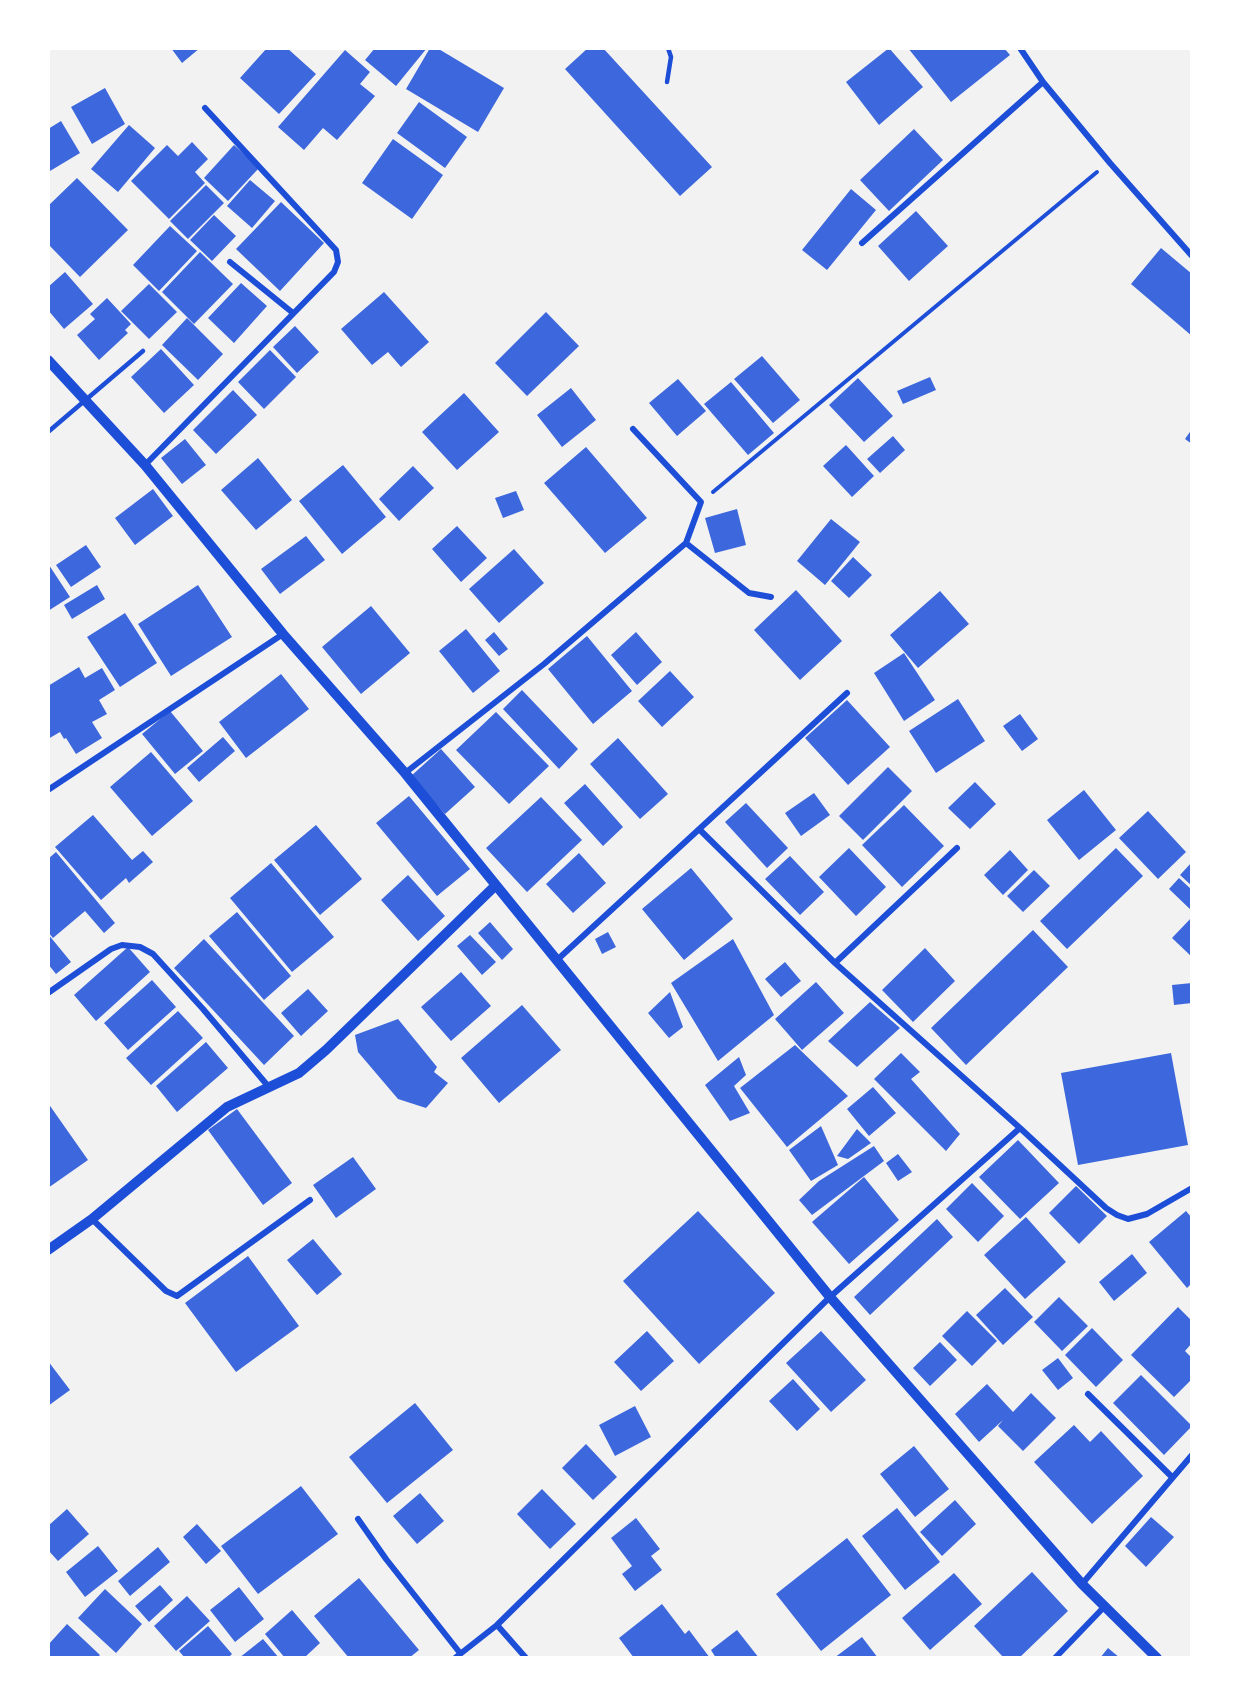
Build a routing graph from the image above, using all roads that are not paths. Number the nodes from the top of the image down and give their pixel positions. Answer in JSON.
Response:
{"nodes":[{"id":1,"x":668,"y":48,"type":"edge"},
{"id":2,"x":1020,"y":48,"type":"edge"},
{"id":3,"x":667,"y":82,"type":"dead end"},
{"id":4,"x":1043,"y":82,"type":"junction"},
{"id":5,"x":205,"y":108,"type":"dead end"},
{"id":6,"x":862,"y":243,"type":"dead end"},
{"id":7,"x":1192,"y":256,"type":"edge"},
{"id":8,"x":230,"y":262,"type":"dead end"},
{"id":9,"x":293,"y":313,"type":"junction"},
{"id":10,"x":143,"y":351,"type":"dead end"},
{"id":11,"x":48,"y":360,"type":"edge"},
{"id":12,"x":86,"y":401,"type":"junction"},
{"id":13,"x":633,"y":429,"type":"dead end"},
{"id":14,"x":48,"y":432,"type":"edge"},
{"id":15,"x":146,"y":465,"type":"junction"},
{"id":16,"x":686,"y":543,"type":"junction"},
{"id":17,"x":771,"y":597,"type":"dead end"},
{"id":18,"x":283,"y":634,"type":"junction"},
{"id":19,"x":847,"y":693,"type":"dead end"},
{"id":20,"x":405,"y":773,"type":"junction"},
{"id":21,"x":48,"y":790,"type":"edge"},
{"id":22,"x":700,"y":830,"type":"junction"},
{"id":23,"x":957,"y":848,"type":"dead end"},
{"id":24,"x":496,"y":885,"type":"junction"},
{"id":25,"x":557,"y":960,"type":"junction"},
{"id":26,"x":835,"y":963,"type":"junction"},
{"id":27,"x":48,"y":993,"type":"edge"},
{"id":28,"x":268,"y":1086,"type":"junction"},
{"id":29,"x":1020,"y":1128,"type":"junction"},
{"id":30,"x":1192,"y":1188,"type":"edge"},
{"id":31,"x":310,"y":1200,"type":"dead end"},
{"id":32,"x":92,"y":1219,"type":"junction"},
{"id":33,"x":48,"y":1250,"type":"edge"},
{"id":34,"x":830,"y":1297,"type":"junction"},
{"id":35,"x":1088,"y":1394,"type":"dead end"},
{"id":36,"x":1192,"y":1455,"type":"edge"},
{"id":37,"x":1172,"y":1477,"type":"junction"},
{"id":38,"x":358,"y":1519,"type":"dead end"},
{"id":39,"x":1082,"y":1584,"type":"junction"},
{"id":40,"x":1105,"y":1606,"type":"junction"},
{"id":41,"x":497,"y":1625,"type":"junction"},
{"id":42,"x":458,"y":1656,"type":"edge"},
{"id":43,"x":526,"y":1658,"type":"edge"},
{"id":44,"x":1055,"y":1658,"type":"edge"},
{"id":45,"x":1157,"y":1658,"type":"edge"}],
"edges":[{"from":1,"to":3,"type":"lane"},
{"from":2,"to":4,"type":"street"},
{"from":4,"to":6,"type":"street"},
{"from":4,"to":7,"type":"street"},
{"from":5,"to":9,"type":"street"},
{"from":8,"to":9,"type":"street"},
{"from":9,"to":15,"type":"street"},
{"from":10,"to":12,"type":"lane"},
{"from":11,"to":12,"type":"street"},
{"from":12,"to":14,"type":"lane"},
{"from":12,"to":15,"type":"street"},
{"from":13,"to":16,"type":"street"},
{"from":15,"to":18,"type":"street"},
{"from":16,"to":17,"type":"street"},
{"from":16,"to":20,"type":"street"},
{"from":18,"to":20,"type":"street"},
{"from":18,"to":21,"type":"street"},
{"from":19,"to":22,"type":"street"},
{"from":20,"to":24,"type":"street"},
{"from":22,"to":25,"type":"street"},
{"from":22,"to":26,"type":"street"},
{"from":23,"to":26,"type":"street"},
{"from":24,"to":25,"type":"street"},
{"from":24,"to":28,"type":"street"},
{"from":25,"to":34,"type":"street"},
{"from":26,"to":29,"type":"street"},
{"from":27,"to":28,"type":"street"},
{"from":28,"to":32,"type":"street"},
{"from":29,"to":30,"type":"street"},
{"from":29,"to":34,"type":"street"},
{"from":31,"to":32,"type":"street"},
{"from":32,"to":33,"type":"street"},
{"from":34,"to":39,"type":"street"},
{"from":34,"to":41,"type":"street"},
{"from":35,"to":37,"type":"street"},
{"from":36,"to":37,"type":"street"},
{"from":37,"to":39,"type":"street"},
{"from":38,"to":42,"type":"street"},
{"from":39,"to":40,"type":"street"},
{"from":40,"to":44,"type":"street"},
{"from":40,"to":45,"type":"street"},
{"from":41,"to":42,"type":"street"},
{"from":41,"to":43,"type":"street"}]}
